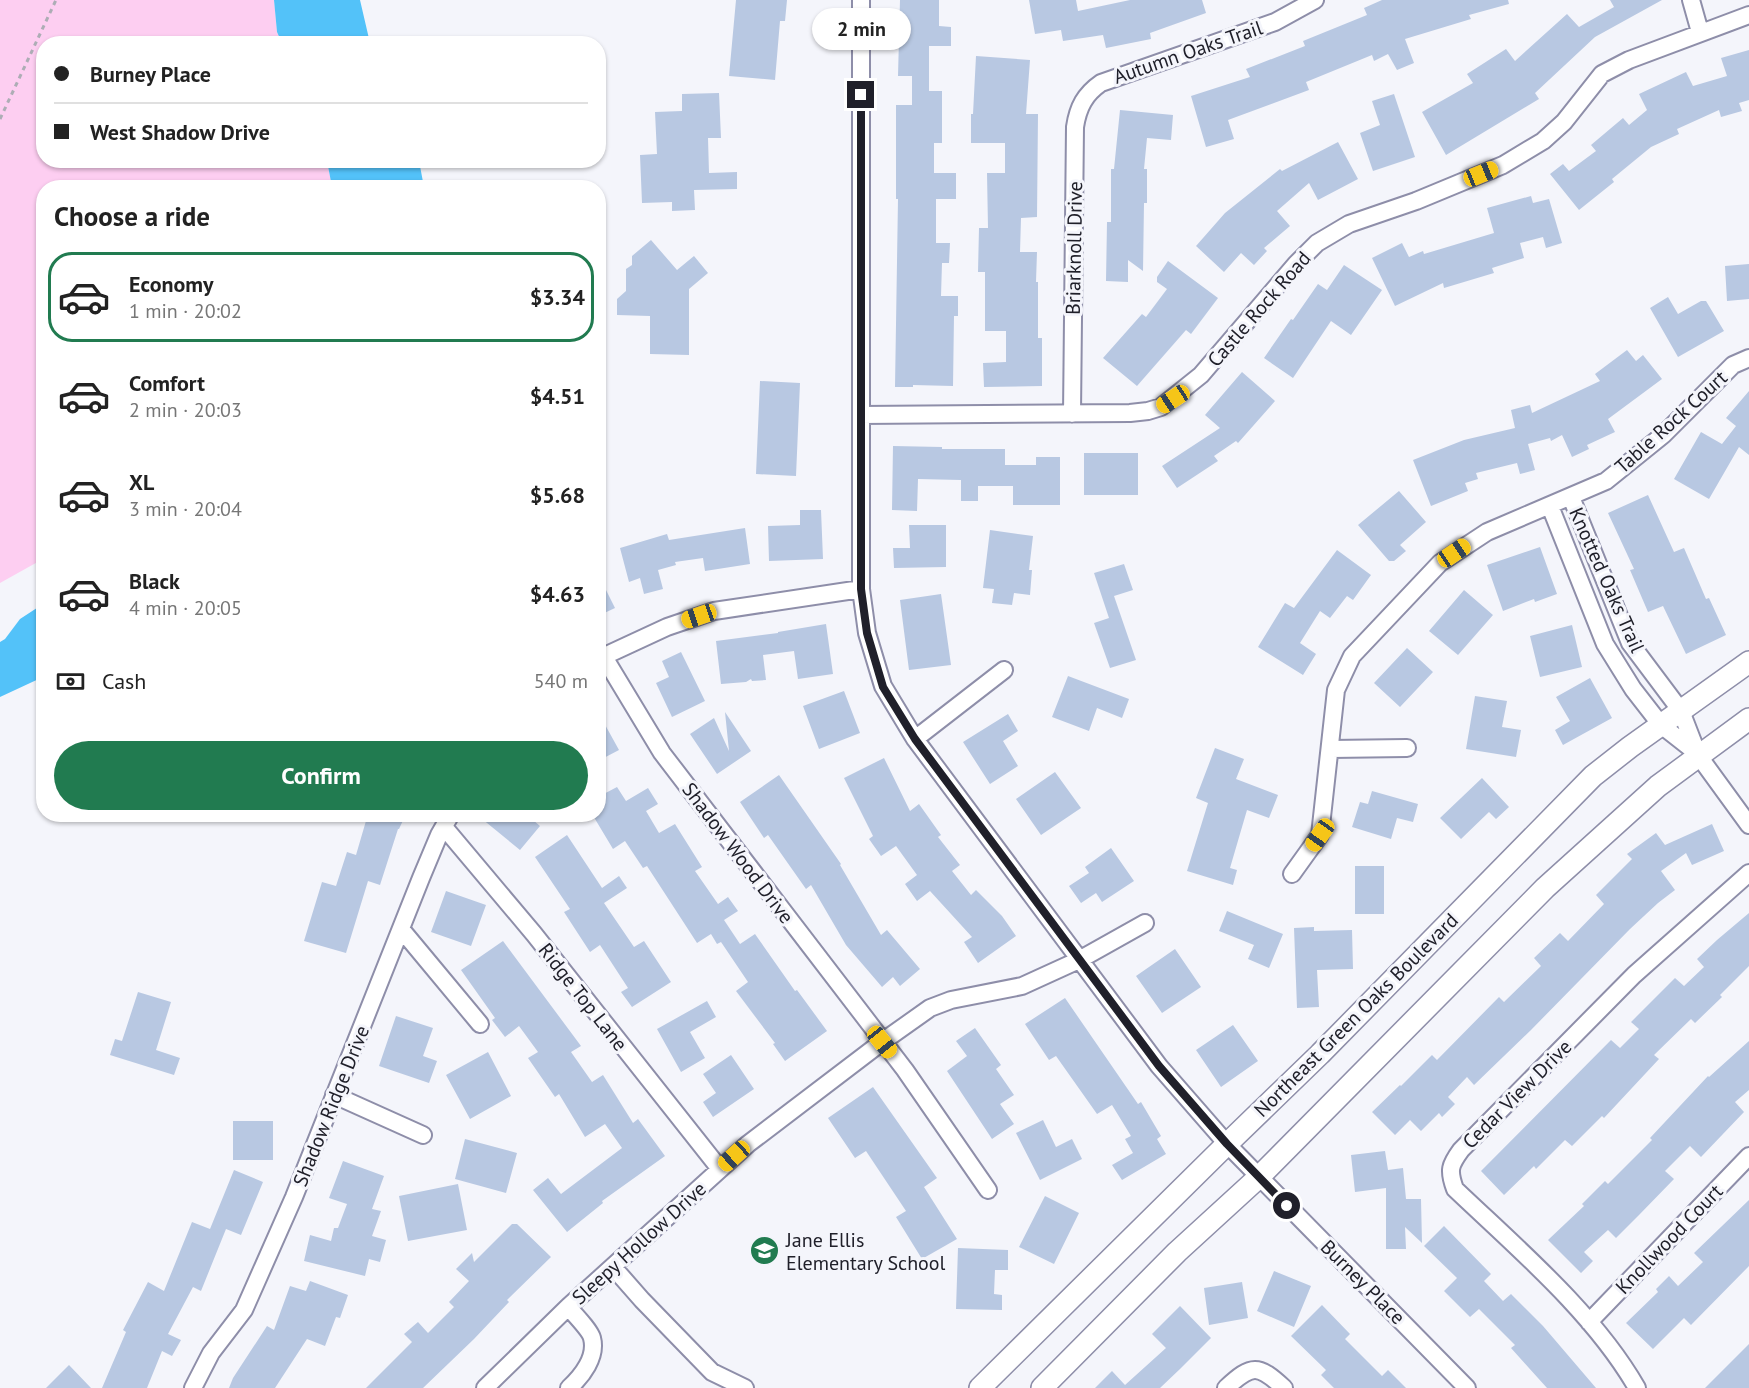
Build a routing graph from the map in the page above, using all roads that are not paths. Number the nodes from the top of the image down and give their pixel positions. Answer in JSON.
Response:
{"nodes":[{"id":1,"x":861,"y":0,"type":"edge"},
{"id":2,"x":1315,"y":0,"type":"edge"},
{"id":3,"x":1690,"y":0,"type":"edge"},
{"id":4,"x":1749,"y":15,"type":"edge"},
{"id":5,"x":1700,"y":32,"type":"junction"},
{"id":6,"x":1094,"y":88,"type":"joint"},
{"id":7,"x":1749,"y":358,"type":"edge"},
{"id":8,"x":1072,"y":414,"type":"junction"},
{"id":9,"x":861,"y":415,"type":"junction"},
{"id":10,"x":1571,"y":497,"type":"junction"},
{"id":11,"x":1550,"y":506,"type":"junction"},
{"id":12,"x":1607,"y":585,"type":"junction"},
{"id":13,"x":861,"y":589,"type":"junction"},
{"id":14,"x":1586,"y":596,"type":"junction"},
{"id":15,"x":1630,"y":643,"type":"junction"},
{"id":16,"x":606,"y":656,"type":"edge"},
{"id":17,"x":1612,"y":656,"type":"junction"},
{"id":18,"x":1749,"y":662,"type":"edge"},
{"id":19,"x":606,"y":666,"type":"edge"},
{"id":20,"x":1004,"y":670,"type":"dead end"},
{"id":21,"x":1681,"y":711,"type":"junction"},
{"id":22,"x":1749,"y":719,"type":"edge"},
{"id":23,"x":1661,"y":725,"type":"junction"},
{"id":24,"x":915,"y":739,"type":"junction"},
{"id":25,"x":1407,"y":748,"type":"dead end"},
{"id":26,"x":1331,"y":749,"type":"junction"},
{"id":27,"x":1698,"y":755,"type":"junction"},
{"id":28,"x":447,"y":822,"type":"edge"},
{"id":29,"x":448,"y":822,"type":"edge"},
{"id":30,"x":1749,"y":825,"type":"edge"},
{"id":31,"x":1749,"y":873,"type":"edge"},
{"id":32,"x":1292,"y":874,"type":"dead end"},
{"id":33,"x":1145,"y":923,"type":"dead end"},
{"id":34,"x":401,"y":929,"type":"junction"},
{"id":35,"x":1079,"y":960,"type":"junction"},
{"id":36,"x":480,"y":1024,"type":"dead end"},
{"id":37,"x":882,"y":1042,"type":"junction"},
{"id":38,"x":334,"y":1095,"type":"junction"},
{"id":39,"x":423,"y":1135,"type":"dead end"},
{"id":40,"x":1227,"y":1144,"type":"junction"},
{"id":41,"x":1749,"y":1156,"type":"edge"},
{"id":42,"x":720,"y":1169,"type":"junction"},
{"id":43,"x":1259,"y":1177,"type":"junction"},
{"id":44,"x":988,"y":1190,"type":"dead end"},
{"id":45,"x":613,"y":1267,"type":"junction"},
{"id":46,"x":568,"y":1308,"type":"junction"},
{"id":47,"x":1589,"y":1322,"type":"junction"},
{"id":48,"x":193,"y":1388,"type":"edge"},
{"id":49,"x":485,"y":1388,"type":"edge"},
{"id":50,"x":569,"y":1388,"type":"edge"},
{"id":51,"x":745,"y":1388,"type":"edge"},
{"id":52,"x":980,"y":1388,"type":"edge"},
{"id":53,"x":1042,"y":1388,"type":"edge"},
{"id":54,"x":1226,"y":1388,"type":"edge"},
{"id":55,"x":1284,"y":1388,"type":"edge"},
{"id":56,"x":1467,"y":1388,"type":"edge"},
{"id":57,"x":1637,"y":1388,"type":"edge"}],
"edges":[{"from":1,"to":9,"type":"street","name":"Burney Place"},
{"from":2,"to":6,"type":"street","name":"Autumn Oaks Trail"},
{"from":3,"to":5,"type":"street"},
{"from":4,"to":5,"type":"street","name":"Castle Rock Road"},
{"from":5,"to":8,"type":"street","name":"Castle Rock Road"},
{"from":6,"to":8,"type":"street","name":"Briarknoll Drive"},
{"from":7,"to":10,"type":"street","name":"Table Rock Court"},
{"from":8,"to":9,"type":"street","name":"Castle Rock Road"},
{"from":9,"to":13,"type":"street","name":"Burney Place"},
{"from":10,"to":11,"type":"street","name":"Table Rock Court"},
{"from":10,"to":12,"type":"street","name":"Knotted Oaks Trail"},
{"from":11,"to":14,"type":"street","name":"Knotted Oaks Trail"},
{"from":11,"to":26,"type":"street","name":"Table Rock Court"},
{"from":12,"to":14,"type":"street"},
{"from":12,"to":15,"type":"street","name":"Knotted Oaks Trail"},
{"from":13,"to":16,"type":"street"},
{"from":13,"to":24,"type":"street","name":"Burney Place"},
{"from":14,"to":17,"type":"street","name":"Knotted Oaks Trail"},
{"from":15,"to":17,"type":"street"},
{"from":15,"to":21,"type":"street","name":"Knotted Oaks Trail"},
{"from":17,"to":23,"type":"street","name":"Knotted Oaks Trail"},
{"from":18,"to":21,"type":"main road","name":"Northeast Green Oaks Boulevard"},
{"from":19,"to":37,"type":"street","name":"Shadow Wood Drive"},
{"from":20,"to":24,"type":"street"},
{"from":21,"to":23,"type":"main road","name":"Northeast Green Oaks Boulevard"},
{"from":21,"to":27,"type":"street","name":"Knotted Oaks Trail"},
{"from":22,"to":27,"type":"main road"},
{"from":23,"to":27,"type":"street","name":"Knotted Oaks Trail"},
{"from":23,"to":40,"type":"main road","name":"Northeast Green Oaks Boulevard"},
{"from":24,"to":35,"type":"street","name":"Burney Place"},
{"from":25,"to":26,"type":"street"},
{"from":26,"to":32,"type":"street","name":"Table Rock Court"},
{"from":27,"to":30,"type":"street","name":"Knotted Oaks Trail"},
{"from":27,"to":43,"type":"main road"},
{"from":28,"to":34,"type":"street","name":"Shadow Ridge Drive"},
{"from":29,"to":42,"type":"street","name":"Ridge Top Lane"},
{"from":31,"to":47,"type":"street","name":"Cedar View Drive"},
{"from":33,"to":35,"type":"street","name":"Sleepy Hollow Drive"},
{"from":34,"to":36,"type":"street"},
{"from":34,"to":38,"type":"street","name":"Shadow Ridge Drive"},
{"from":35,"to":37,"type":"street","name":"Sleepy Hollow Drive"},
{"from":35,"to":40,"type":"street","name":"Burney Place"},
{"from":37,"to":42,"type":"street","name":"Sleepy Hollow Drive"},
{"from":37,"to":44,"type":"street","name":"Shadow Wood Drive"},
{"from":38,"to":39,"type":"street"},
{"from":38,"to":48,"type":"street","name":"Shadow Ridge Drive"},
{"from":40,"to":43,"type":"street","name":"Burney Place"},
{"from":40,"to":52,"type":"main road","name":"Northeast Green Oaks Boulevard"},
{"from":41,"to":47,"type":"street","name":"Knollwood Court"},
{"from":42,"to":45,"type":"street","name":"Sleepy Hollow Drive"},
{"from":43,"to":53,"type":"main road"},
{"from":43,"to":56,"type":"street","name":"Burney Place"},
{"from":45,"to":46,"type":"street","name":"Sleepy Hollow Drive"},
{"from":45,"to":51,"type":"street"},
{"from":46,"to":49,"type":"street","name":"Sleepy Hollow Drive"},
{"from":46,"to":50,"type":"street"},
{"from":47,"to":57,"type":"street","name":"Cedar View Drive"},
{"from":54,"to":55,"type":"street"}]}
